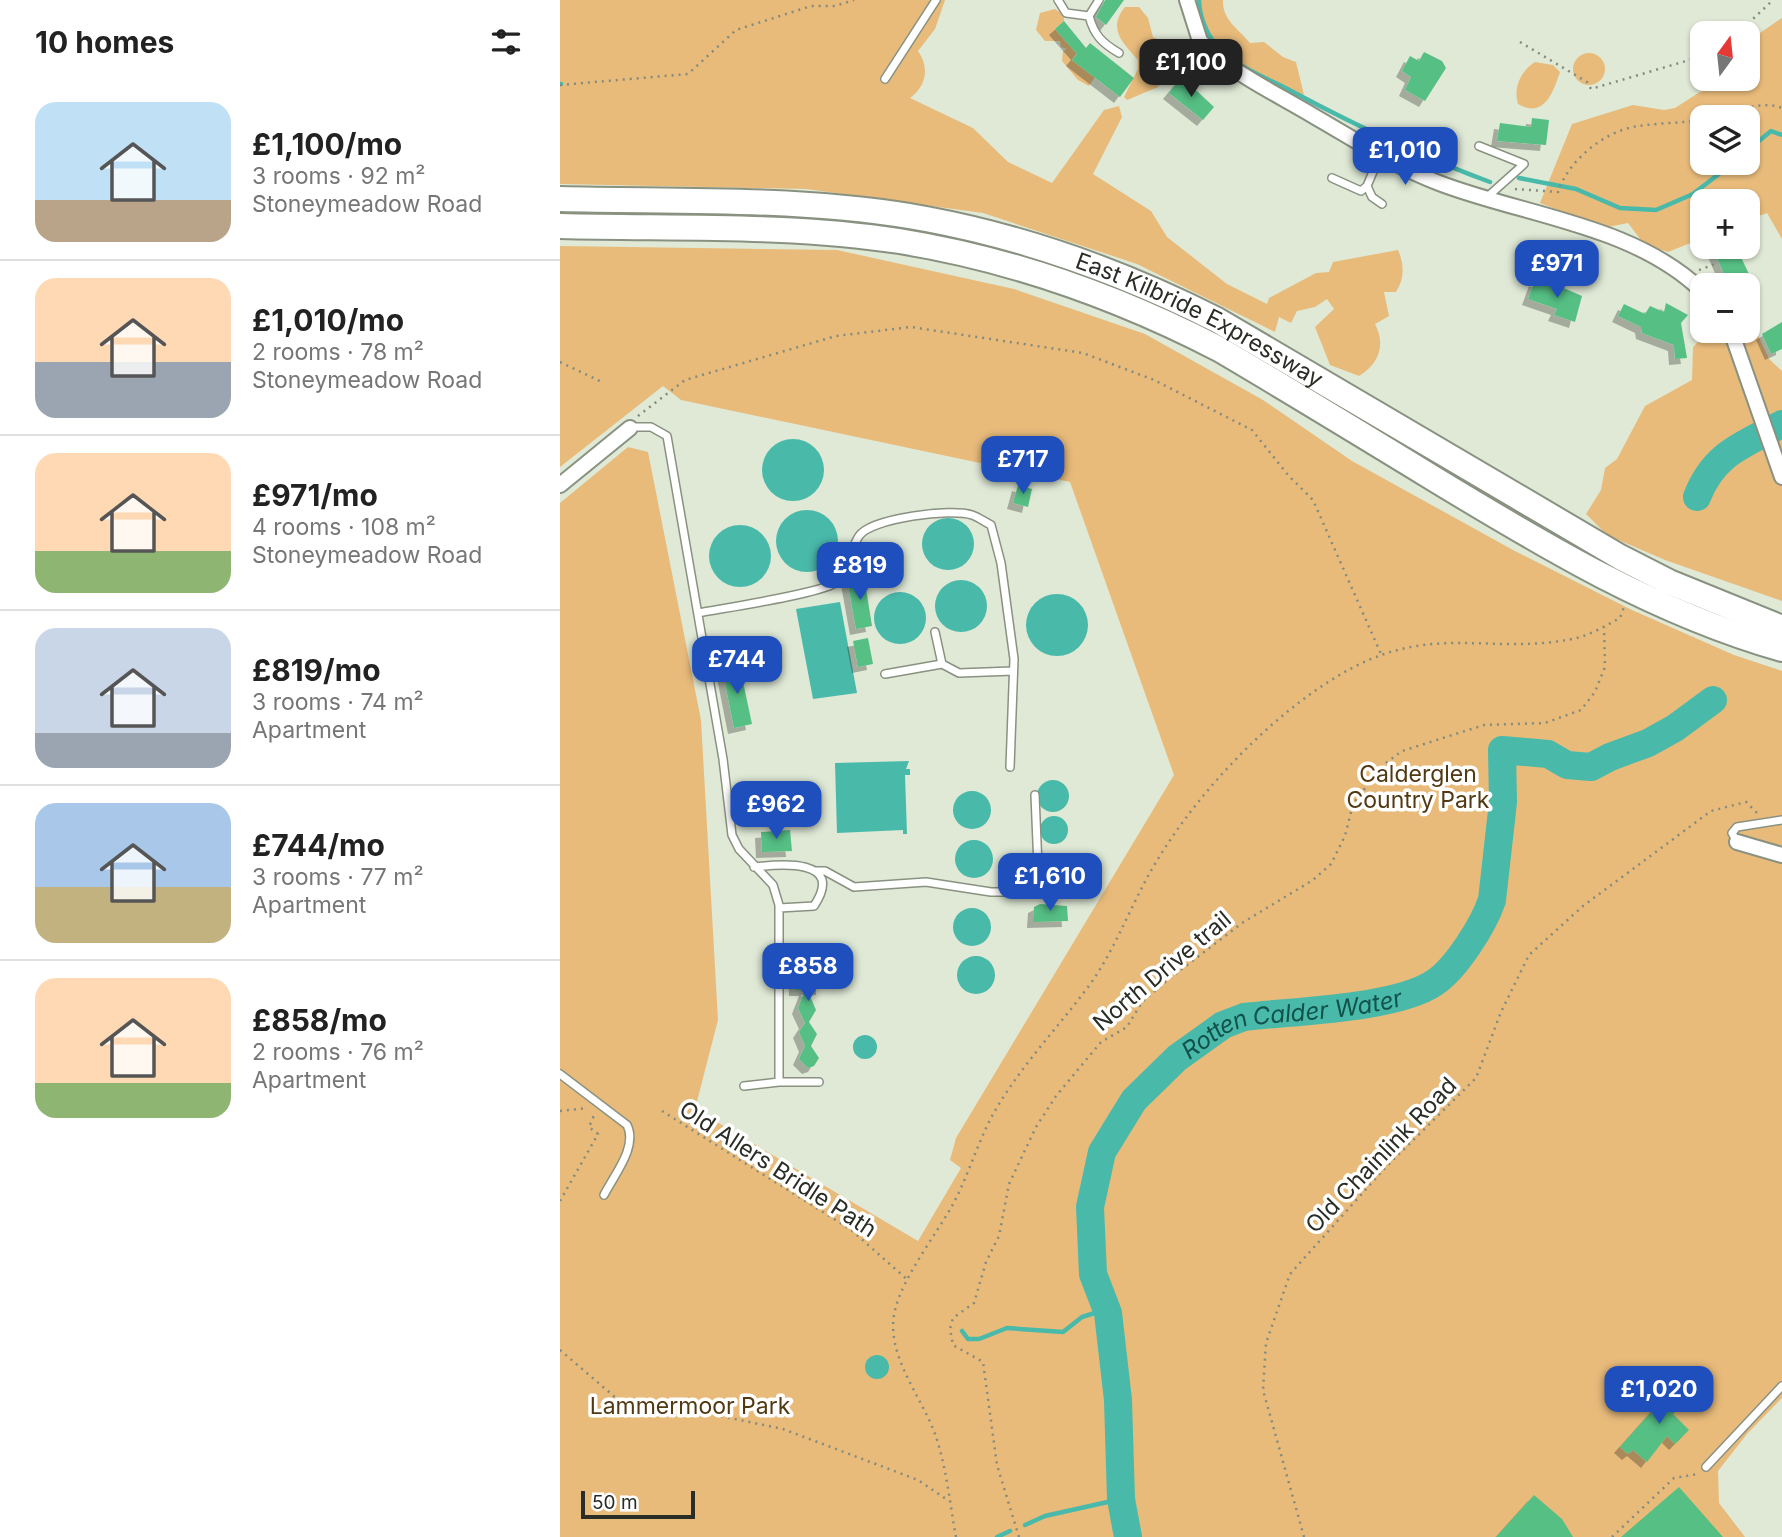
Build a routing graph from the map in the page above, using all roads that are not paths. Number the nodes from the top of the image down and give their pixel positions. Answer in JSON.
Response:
{"nodes":[{"id":1,"x":936,"y":0,"type":"edge"},
{"id":2,"x":1058,"y":0,"type":"edge"},
{"id":3,"x":1099,"y":0,"type":"edge"},
{"id":4,"x":1187,"y":0,"type":"edge"},
{"id":5,"x":1089,"y":16,"type":"junction"},
{"id":6,"x":1119,"y":53,"type":"dead end"},
{"id":7,"x":885,"y":79,"type":"dead end"},
{"id":8,"x":1479,"y":146,"type":"dead end"},
{"id":9,"x":1381,"y":155,"type":"junction"},
{"id":10,"x":1332,"y":178,"type":"dead end"},
{"id":11,"x":1367,"y":186,"type":"junction"},
{"id":12,"x":560,"y":199,"type":"edge"},
{"id":13,"x":1485,"y":200,"type":"junction"},
{"id":14,"x":1382,"y":204,"type":"dead end"},
{"id":15,"x":560,"y":226,"type":"edge"},
{"id":16,"x":1690,"y":282,"type":"edge"},
{"id":17,"x":1735,"y":343,"type":"edge"},
{"id":18,"x":630,"y":428,"type":"joint"},
{"id":19,"x":1779,"y":470,"type":"edge"},
{"id":20,"x":560,"y":485,"type":"edge"},
{"id":21,"x":698,"y":612,"type":"junction"},
{"id":22,"x":1782,"y":628,"type":"edge"},
{"id":23,"x":935,"y":632,"type":"dead end"},
{"id":24,"x":1782,"y":649,"type":"edge"},
{"id":25,"x":942,"y":664,"type":"junction"},
{"id":26,"x":1013,"y":671,"type":"junction"},
{"id":27,"x":885,"y":674,"type":"dead end"},
{"id":28,"x":1010,"y":767,"type":"dead end"},
{"id":29,"x":1035,"y":795,"type":"dead end"},
{"id":30,"x":1782,"y":820,"type":"edge"},
{"id":31,"x":1737,"y":842,"type":"joint"},
{"id":32,"x":1782,"y":855,"type":"edge"},
{"id":33,"x":754,"y":867,"type":"junction"},
{"id":34,"x":815,"y":871,"type":"junction"},
{"id":35,"x":1039,"y":891,"type":"junction"},
{"id":36,"x":1053,"y":892,"type":"dead end"},
{"id":37,"x":779,"y":908,"type":"junction"},
{"id":38,"x":560,"y":1074,"type":"edge"},
{"id":39,"x":779,"y":1082,"type":"junction"},
{"id":40,"x":819,"y":1082,"type":"dead end"},
{"id":41,"x":744,"y":1086,"type":"dead end"},
{"id":42,"x":604,"y":1195,"type":"dead end"},
{"id":43,"x":1782,"y":1386,"type":"edge"},
{"id":44,"x":1706,"y":1467,"type":"road end"}],
"edges":[{"from":1,"to":7,"type":"lane"},
{"from":2,"to":5,"type":"lane"},
{"from":3,"to":5,"type":"lane"},
{"from":4,"to":9,"type":"street"},
{"from":5,"to":6,"type":"lane"},
{"from":8,"to":13,"type":"lane"},
{"from":9,"to":11,"type":"lane"},
{"from":9,"to":13,"type":"street"},
{"from":10,"to":11,"type":"lane"},
{"from":11,"to":14,"type":"lane"},
{"from":12,"to":22,"type":"highway","name":"East Kilbride Expressway"},
{"from":13,"to":16,"type":"street"},
{"from":15,"to":24,"type":"highway","name":"East Kilbride Expressway"},
{"from":17,"to":19,"type":"street"},
{"from":18,"to":20,"type":"street"},
{"from":18,"to":21,"type":"lane"},
{"from":21,"to":26,"type":"lane"},
{"from":21,"to":33,"type":"lane"},
{"from":23,"to":25,"type":"lane"},
{"from":25,"to":26,"type":"lane"},
{"from":25,"to":27,"type":"lane"},
{"from":26,"to":28,"type":"lane"},
{"from":29,"to":35,"type":"lane"},
{"from":30,"to":31,"type":"lane"},
{"from":31,"to":32,"type":"street"},
{"from":33,"to":34,"type":"lane"},
{"from":33,"to":37,"type":"lane"},
{"from":34,"to":35,"type":"lane"},
{"from":34,"to":37,"type":"lane"},
{"from":35,"to":36,"type":"lane"},
{"from":37,"to":39,"type":"lane"},
{"from":38,"to":42,"type":"lane"},
{"from":39,"to":40,"type":"lane"},
{"from":39,"to":41,"type":"lane"},
{"from":43,"to":44,"type":"lane"}]}
